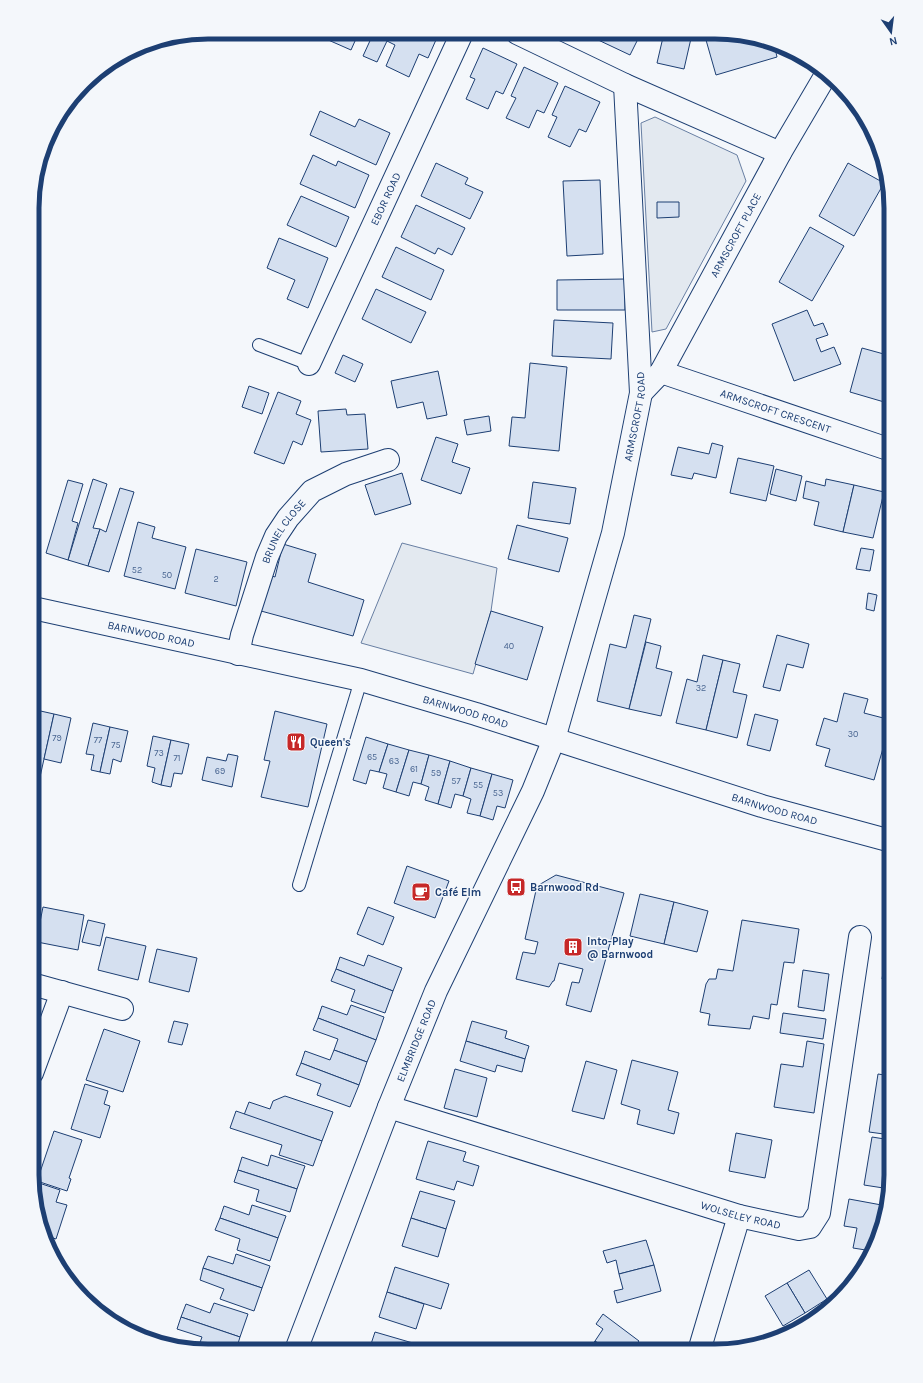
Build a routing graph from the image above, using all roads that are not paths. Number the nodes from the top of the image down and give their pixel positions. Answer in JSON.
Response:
{"nodes":[{"id":1,"x":459,"y":39,"type":"edge"},
{"id":2,"x":529,"y":39,"type":"edge"},
{"id":3,"x":824,"y":79,"type":"edge"},
{"id":4,"x":624,"y":85,"type":"junction"},
{"id":5,"x":780,"y":153,"type":"junction"},
{"id":6,"x":259,"y":345,"type":"dead end"},
{"id":7,"x":309,"y":364,"type":"joint"},
{"id":8,"x":661,"y":372,"type":"junction"},
{"id":9,"x":641,"y":393,"type":"junction"},
{"id":10,"x":884,"y":448,"type":"edge"},
{"id":11,"x":388,"y":460,"type":"dead end"},
{"id":12,"x":39,"y":609,"type":"edge"},
{"id":13,"x":238,"y":654,"type":"junction"},
{"id":14,"x":361,"y":680,"type":"junction"},
{"id":15,"x":554,"y":739,"type":"junction"},
{"id":16,"x":884,"y":839,"type":"edge"},
{"id":17,"x":299,"y":885,"type":"dead end"},
{"id":18,"x":860,"y":937,"type":"dead end"},
{"id":19,"x":39,"y":986,"type":"edge"},
{"id":20,"x":62,"y":992,"type":"junction"},
{"id":21,"x":122,"y":1009,"type":"dead end"},
{"id":22,"x":39,"y":1054,"type":"edge"},
{"id":23,"x":389,"y":1107,"type":"junction"},
{"id":24,"x":739,"y":1216,"type":"junction"},
{"id":25,"x":298,"y":1344,"type":"edge"},
{"id":26,"x":701,"y":1344,"type":"edge"}],
"edges":[{"from":1,"to":7,"type":"street","name":"EBOR ROAD"},
{"from":2,"to":4,"type":"street"},
{"from":3,"to":5,"type":"street","name":"ARMSCROFT PLACE"},
{"from":4,"to":5,"type":"street"},
{"from":4,"to":9,"type":"street","name":"ARMSCROFT ROAD"},
{"from":5,"to":8,"type":"street","name":"ARMSCROFT PLACE"},
{"from":6,"to":7,"type":"lane"},
{"from":8,"to":9,"type":"street","name":"ARMSCROFT PLACE"},
{"from":8,"to":10,"type":"street","name":"ARMSCROFT CRESCENT"},
{"from":9,"to":15,"type":"street","name":"ARMSCROFT ROAD"},
{"from":11,"to":13,"type":"street","name":"BRUNEL CLOSE"},
{"from":12,"to":13,"type":"street","name":"BARNWOOD ROAD"},
{"from":13,"to":14,"type":"street","name":"BARNWOOD ROAD"},
{"from":14,"to":15,"type":"street","name":"BARNWOOD ROAD"},
{"from":14,"to":17,"type":"lane"},
{"from":15,"to":16,"type":"street","name":"BARNWOOD ROAD"},
{"from":15,"to":23,"type":"street","name":"ELMBRIDGE ROAD"},
{"from":18,"to":24,"type":"street","name":"WOLSELEY ROAD"},
{"from":19,"to":20,"type":"street"},
{"from":20,"to":21,"type":"street"},
{"from":20,"to":22,"type":"street"},
{"from":23,"to":24,"type":"street","name":"WOLSELEY ROAD"},
{"from":23,"to":25,"type":"street","name":"ELMBRIDGE ROAD"},
{"from":24,"to":26,"type":"street"}]}
